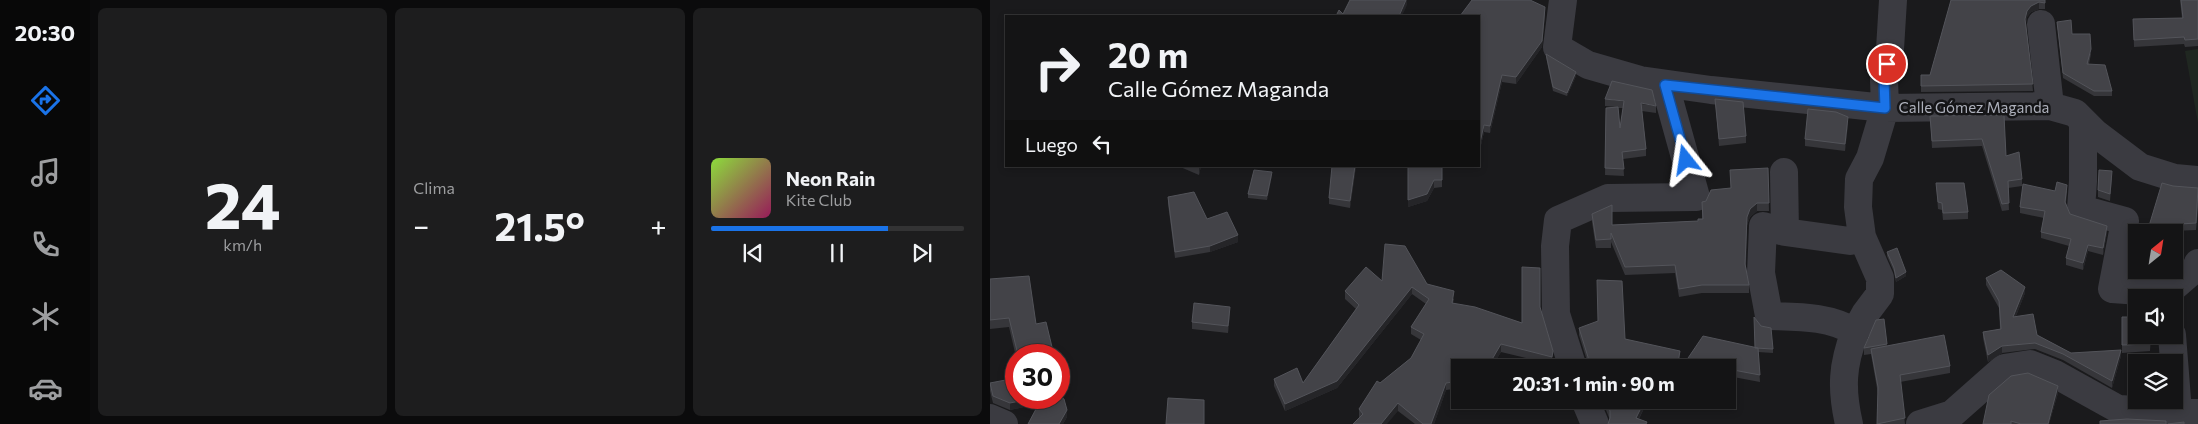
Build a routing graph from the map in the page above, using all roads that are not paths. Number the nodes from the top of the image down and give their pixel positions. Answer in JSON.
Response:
{"nodes":[{"id":1,"x":1563,"y":0,"type":"edge"},
{"id":2,"x":1893,"y":0,"type":"edge"},
{"id":3,"x":2041,"y":24,"type":"dead end"},
{"id":4,"x":1665,"y":85,"type":"junction"},
{"id":5,"x":2050,"y":106,"type":"junction"},
{"id":6,"x":1885,"y":108,"type":"junction"},
{"id":7,"x":2083,"y":121,"type":"junction"},
{"id":8,"x":1784,"y":172,"type":"dead end"},
{"id":9,"x":2198,"y":180,"type":"edge"},
{"id":10,"x":1785,"y":232,"type":"junction"},
{"id":11,"x":1862,"y":237,"type":"junction"},
{"id":12,"x":2198,"y":263,"type":"edge"},
{"id":13,"x":2169,"y":289,"type":"edge"},
{"id":14,"x":2128,"y":290,"type":"edge"},
{"id":15,"x":1855,"y":332,"type":"junction"},
{"id":16,"x":2174,"y":344,"type":"edge"},
{"id":17,"x":1570,"y":359,"type":"edge"},
{"id":18,"x":1589,"y":409,"type":"edge"},
{"id":19,"x":2188,"y":412,"type":"edge"},
{"id":20,"x":990,"y":418,"type":"edge"},
{"id":21,"x":1004,"y":424,"type":"edge"},
{"id":22,"x":1595,"y":424,"type":"edge"},
{"id":23,"x":1849,"y":424,"type":"edge"},
{"id":24,"x":1920,"y":424,"type":"edge"}],
"edges":[{"from":1,"to":4,"type":"street","name":"Calle Gómez Maganda"},
{"from":2,"to":6,"type":"street"},
{"from":3,"to":5,"type":"street"},
{"from":4,"to":6,"type":"street","name":"Calle Gómez Maganda"},
{"from":4,"to":17,"type":"street"},
{"from":5,"to":6,"type":"street","name":"Calle Gómez Maganda"},
{"from":5,"to":7,"type":"street","name":"Calle Gómez Maganda"},
{"from":6,"to":11,"type":"street"},
{"from":7,"to":9,"type":"street","name":"Calle Gómez Maganda"},
{"from":7,"to":14,"type":"street"},
{"from":8,"to":10,"type":"street"},
{"from":10,"to":11,"type":"street"},
{"from":10,"to":15,"type":"street"},
{"from":11,"to":15,"type":"street"},
{"from":12,"to":13,"type":"street"},
{"from":15,"to":23,"type":"street"},
{"from":16,"to":19,"type":"street"},
{"from":18,"to":22,"type":"street"},
{"from":19,"to":24,"type":"street"},
{"from":20,"to":21,"type":"street"}]}
